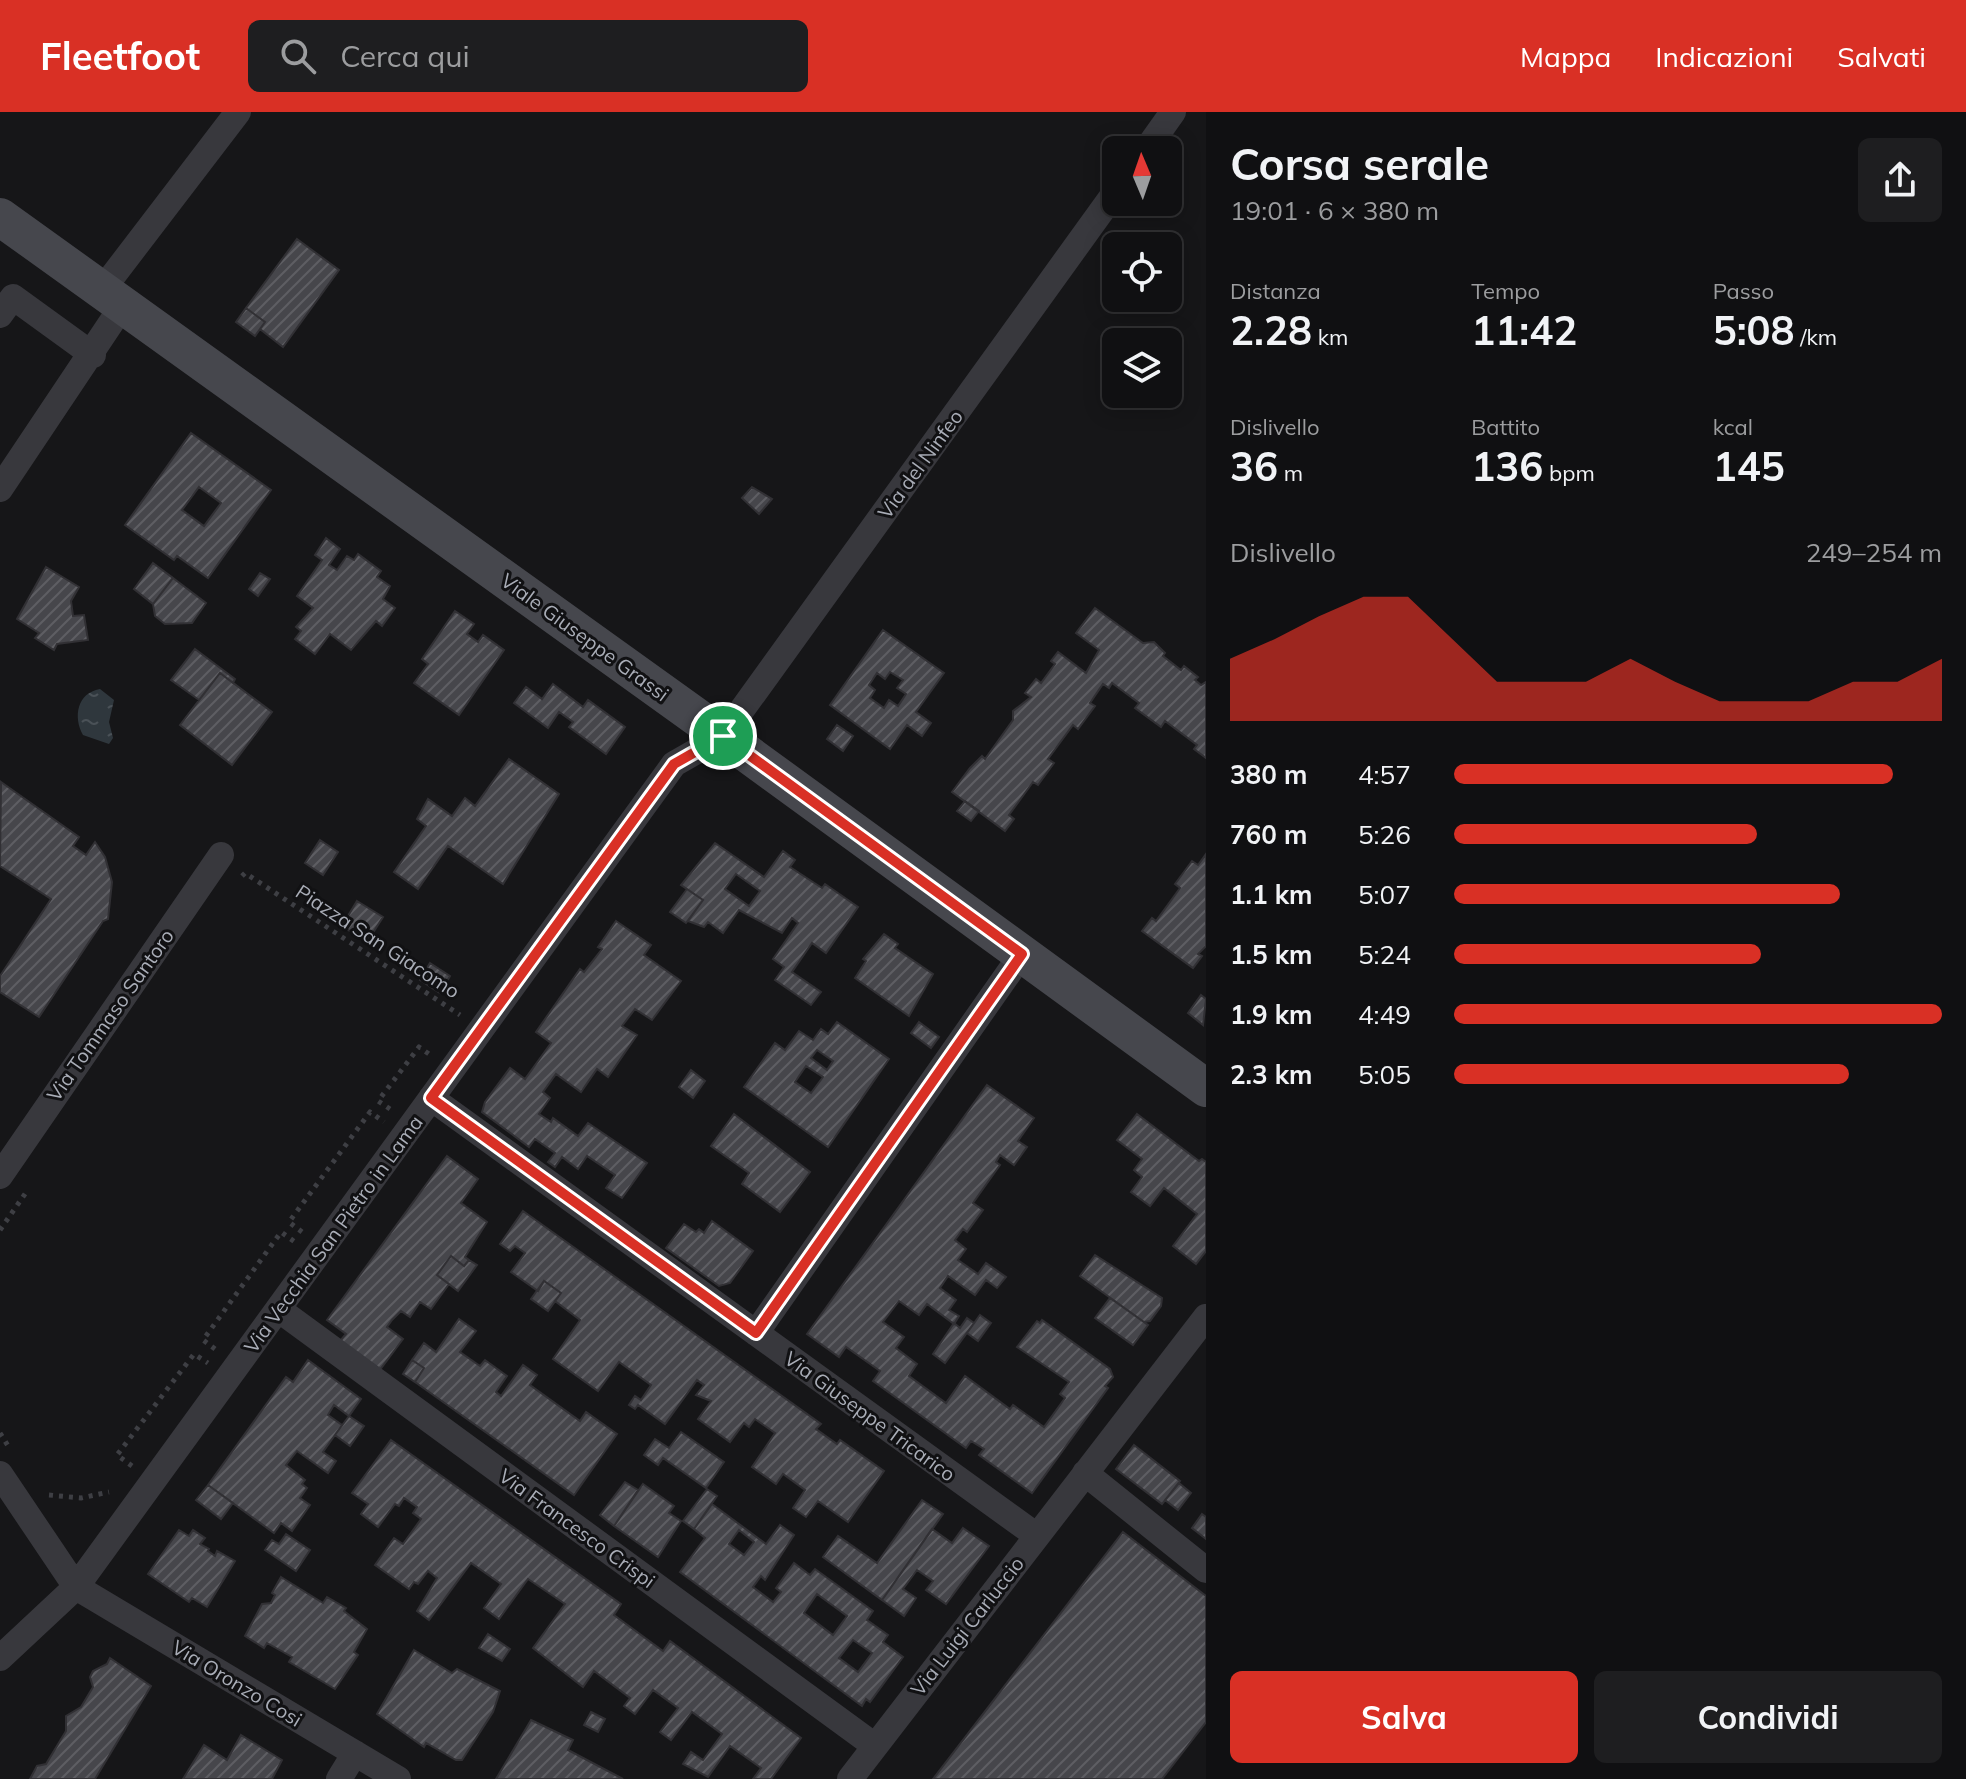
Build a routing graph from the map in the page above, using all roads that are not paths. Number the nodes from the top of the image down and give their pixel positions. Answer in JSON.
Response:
{"nodes":[{"id":1,"x":238,"y":112,"type":"edge"},
{"id":2,"x":1173,"y":112,"type":"edge"},
{"id":3,"x":1156,"y":136,"type":"edge"},
{"id":4,"x":1102,"y":210,"type":"edge"},
{"id":5,"x":0,"y":217,"type":"edge"},
{"id":6,"x":113,"y":298,"type":"junction"},
{"id":7,"x":0,"y":315,"type":"edge"},
{"id":8,"x":93,"y":355,"type":"junction"},
{"id":9,"x":0,"y":489,"type":"edge"},
{"id":10,"x":723,"y":736,"type":"junction"},
{"id":11,"x":221,"y":855,"type":"dead end"},
{"id":12,"x":1022,"y":954,"type":"junction"},
{"id":13,"x":1206,"y":1088,"type":"edge"},
{"id":14,"x":431,"y":1098,"type":"junction"},
{"id":15,"x":0,"y":1176,"type":"edge"},
{"id":16,"x":278,"y":1309,"type":"junction"},
{"id":17,"x":1206,"y":1317,"type":"edge"},
{"id":18,"x":756,"y":1333,"type":"junction"},
{"id":19,"x":7,"y":1465,"type":"edge"},
{"id":20,"x":1085,"y":1473,"type":"junction"},
{"id":21,"x":1037,"y":1536,"type":"junction"},
{"id":22,"x":1206,"y":1570,"type":"edge"},
{"id":23,"x":76,"y":1587,"type":"junction"},
{"id":24,"x":0,"y":1658,"type":"edge"},
{"id":25,"x":875,"y":1746,"type":"junction"},
{"id":26,"x":355,"y":1753,"type":"junction"},
{"id":27,"x":339,"y":1779,"type":"edge"},
{"id":28,"x":398,"y":1779,"type":"edge"},
{"id":29,"x":850,"y":1779,"type":"edge"}],
"edges":[{"from":1,"to":6,"type":"street"},
{"from":2,"to":3,"type":"street"},
{"from":4,"to":10,"type":"street","name":"Via del Ninfeo"},
{"from":5,"to":6,"type":"main road","name":"Viale Giuseppe Grassi"},
{"from":6,"to":8,"type":"street"},
{"from":6,"to":10,"type":"main road","name":"Viale Giuseppe Grassi"},
{"from":7,"to":8,"type":"street"},
{"from":8,"to":9,"type":"street"},
{"from":10,"to":12,"type":"main road","name":"Viale Giuseppe Grassi"},
{"from":10,"to":14,"type":"street","name":"Via Vecchia San Pietro in Lama"},
{"from":11,"to":15,"type":"street","name":"Via Tommaso Santoro"},
{"from":12,"to":13,"type":"main road","name":"Viale Giuseppe Grassi"},
{"from":12,"to":18,"type":"street"},
{"from":14,"to":16,"type":"street","name":"Via Vecchia San Pietro in Lama"},
{"from":14,"to":18,"type":"street","name":"Via Giuseppe Tricarico"},
{"from":16,"to":23,"type":"street","name":"Via Vecchia San Pietro in Lama"},
{"from":16,"to":25,"type":"street","name":"Via Francesco Crispi"},
{"from":17,"to":20,"type":"street","name":"Via Luigi Carluccio"},
{"from":18,"to":21,"type":"street","name":"Via Giuseppe Tricarico"},
{"from":19,"to":23,"type":"street"},
{"from":20,"to":21,"type":"street","name":"Via Luigi Carluccio"},
{"from":20,"to":22,"type":"street"},
{"from":21,"to":25,"type":"street","name":"Via Luigi Carluccio"},
{"from":23,"to":24,"type":"street","name":"Via Vecchia San Pietro in Lama"},
{"from":23,"to":26,"type":"street","name":"Via Oronzo Cosi"},
{"from":25,"to":29,"type":"street","name":"Via Luigi Carluccio"},
{"from":26,"to":27,"type":"street"},
{"from":26,"to":28,"type":"street","name":"Via Oronzo Cosi"}]}
